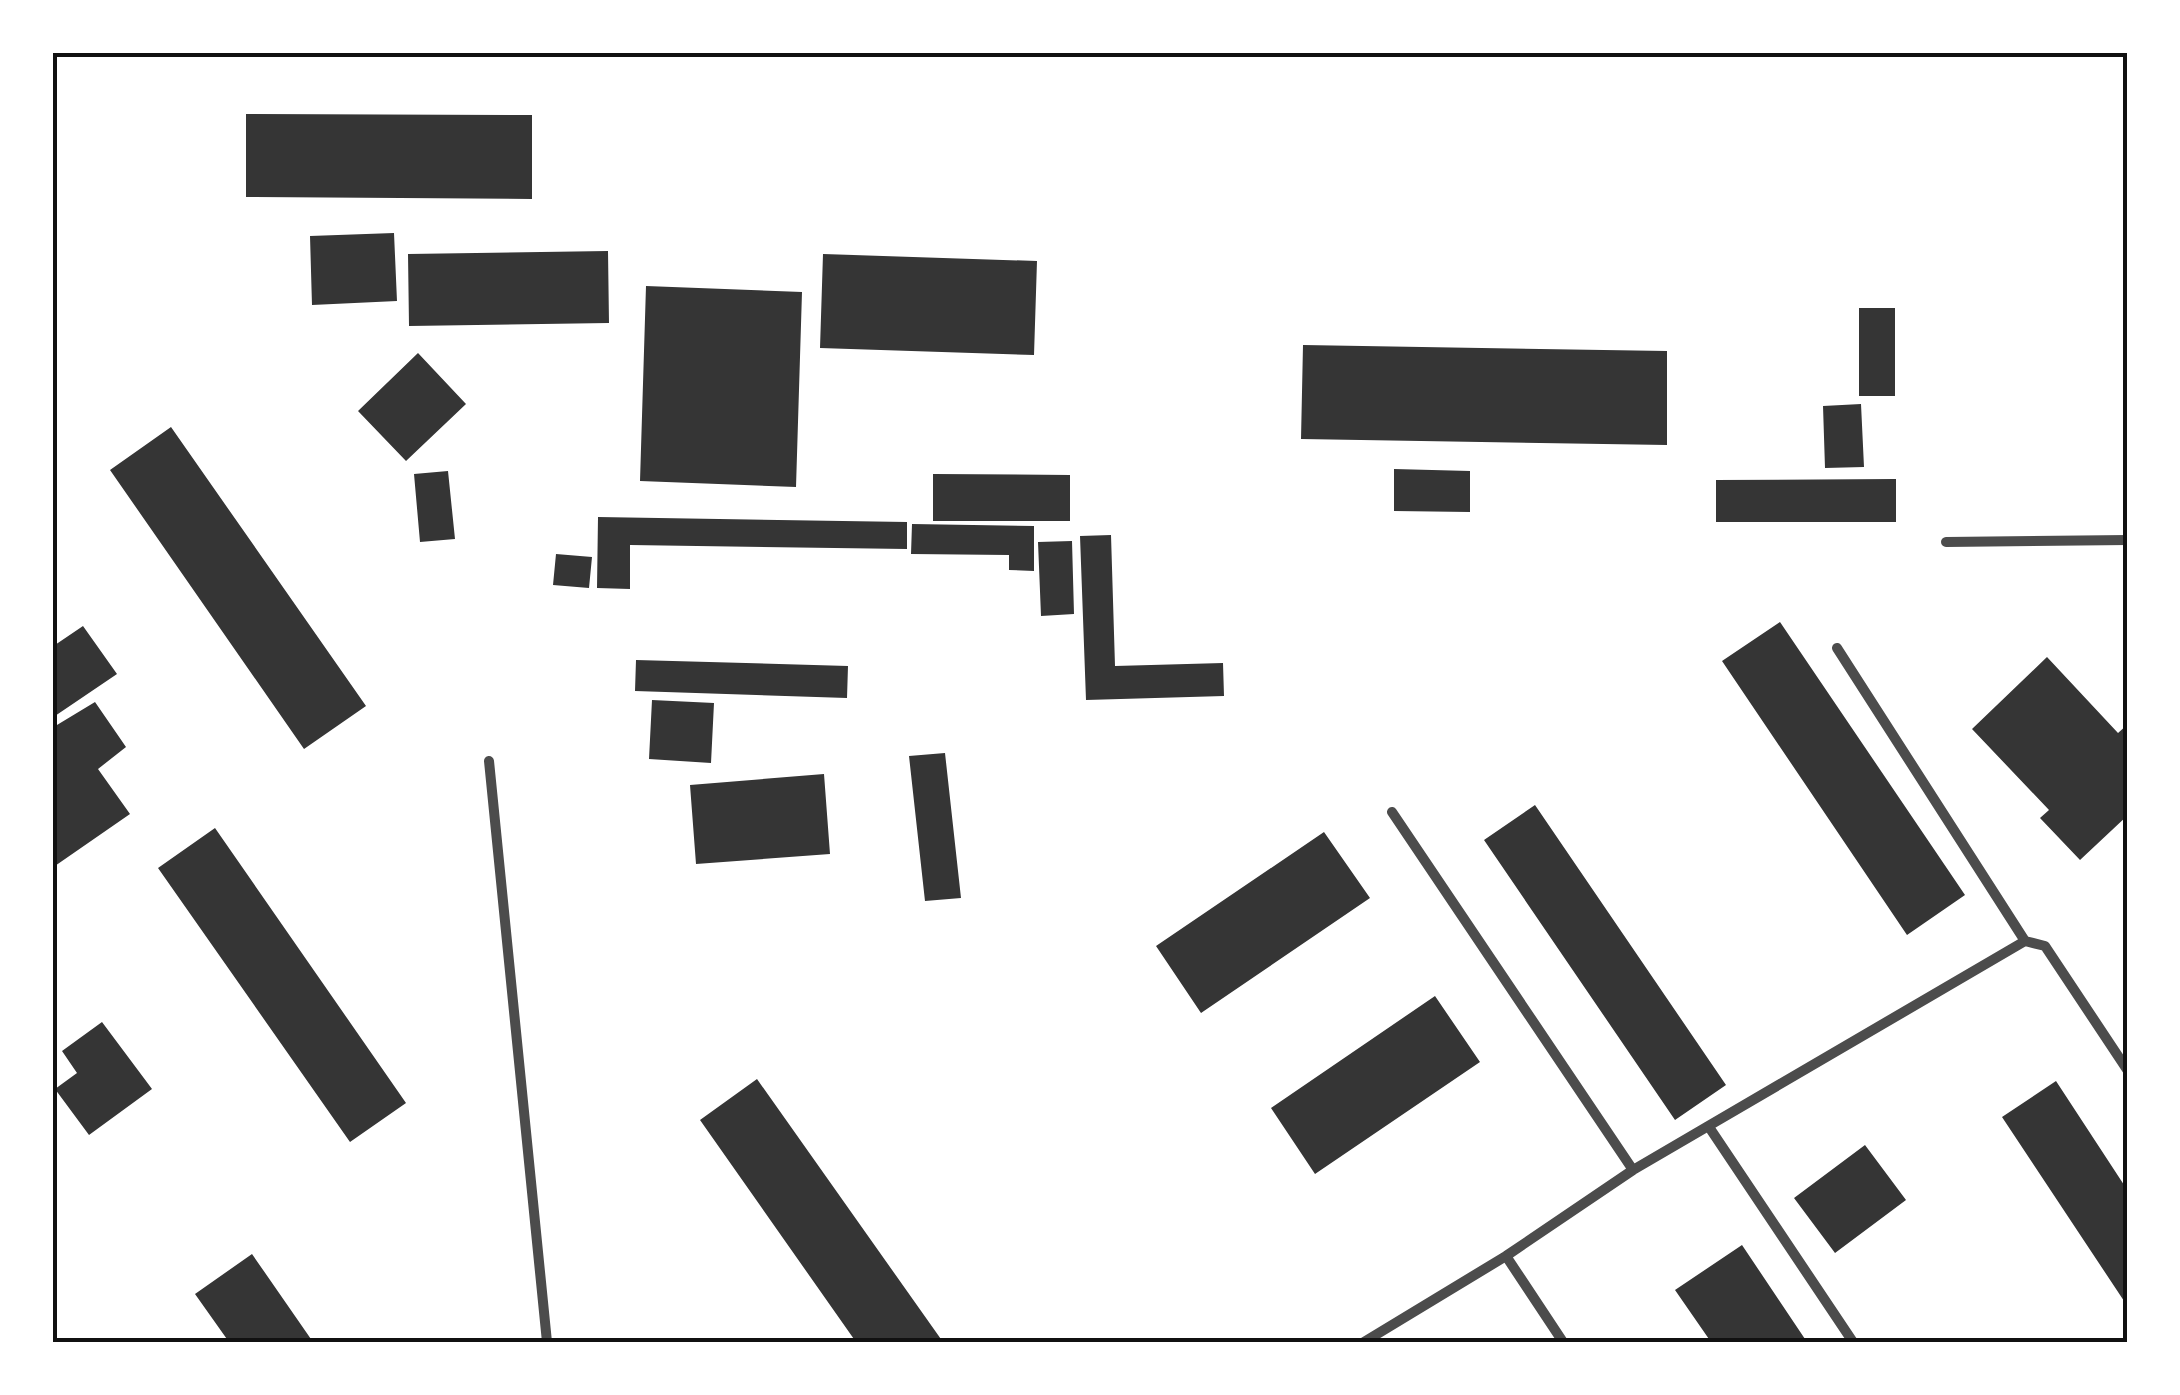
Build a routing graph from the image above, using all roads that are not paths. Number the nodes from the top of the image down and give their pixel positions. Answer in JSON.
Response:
{"nodes":[{"id":1,"x":2128,"y":540,"type":"edge"},
{"id":2,"x":1946,"y":542,"type":"dead end"},
{"id":3,"x":1837,"y":648,"type":"dead end"},
{"id":4,"x":489,"y":761,"type":"dead end"},
{"id":5,"x":1392,"y":812,"type":"dead end"},
{"id":6,"x":2025,"y":941,"type":"junction"},
{"id":7,"x":2128,"y":1071,"type":"edge"},
{"id":8,"x":1709,"y":1126,"type":"junction"},
{"id":9,"x":1633,"y":1170,"type":"junction"},
{"id":10,"x":1506,"y":1256,"type":"junction"},
{"id":11,"x":546,"y":1342,"type":"edge"},
{"id":12,"x":1364,"y":1342,"type":"edge"},
{"id":13,"x":1563,"y":1342,"type":"edge"},
{"id":14,"x":1853,"y":1342,"type":"edge"}],
"edges":[{"from":1,"to":2,"type":"street"},
{"from":3,"to":6,"type":"street"},
{"from":4,"to":11,"type":"street"},
{"from":5,"to":9,"type":"street"},
{"from":6,"to":7,"type":"street"},
{"from":6,"to":8,"type":"street"},
{"from":8,"to":9,"type":"street"},
{"from":8,"to":14,"type":"street"},
{"from":9,"to":10,"type":"street"},
{"from":10,"to":12,"type":"street"},
{"from":10,"to":13,"type":"street"}]}
